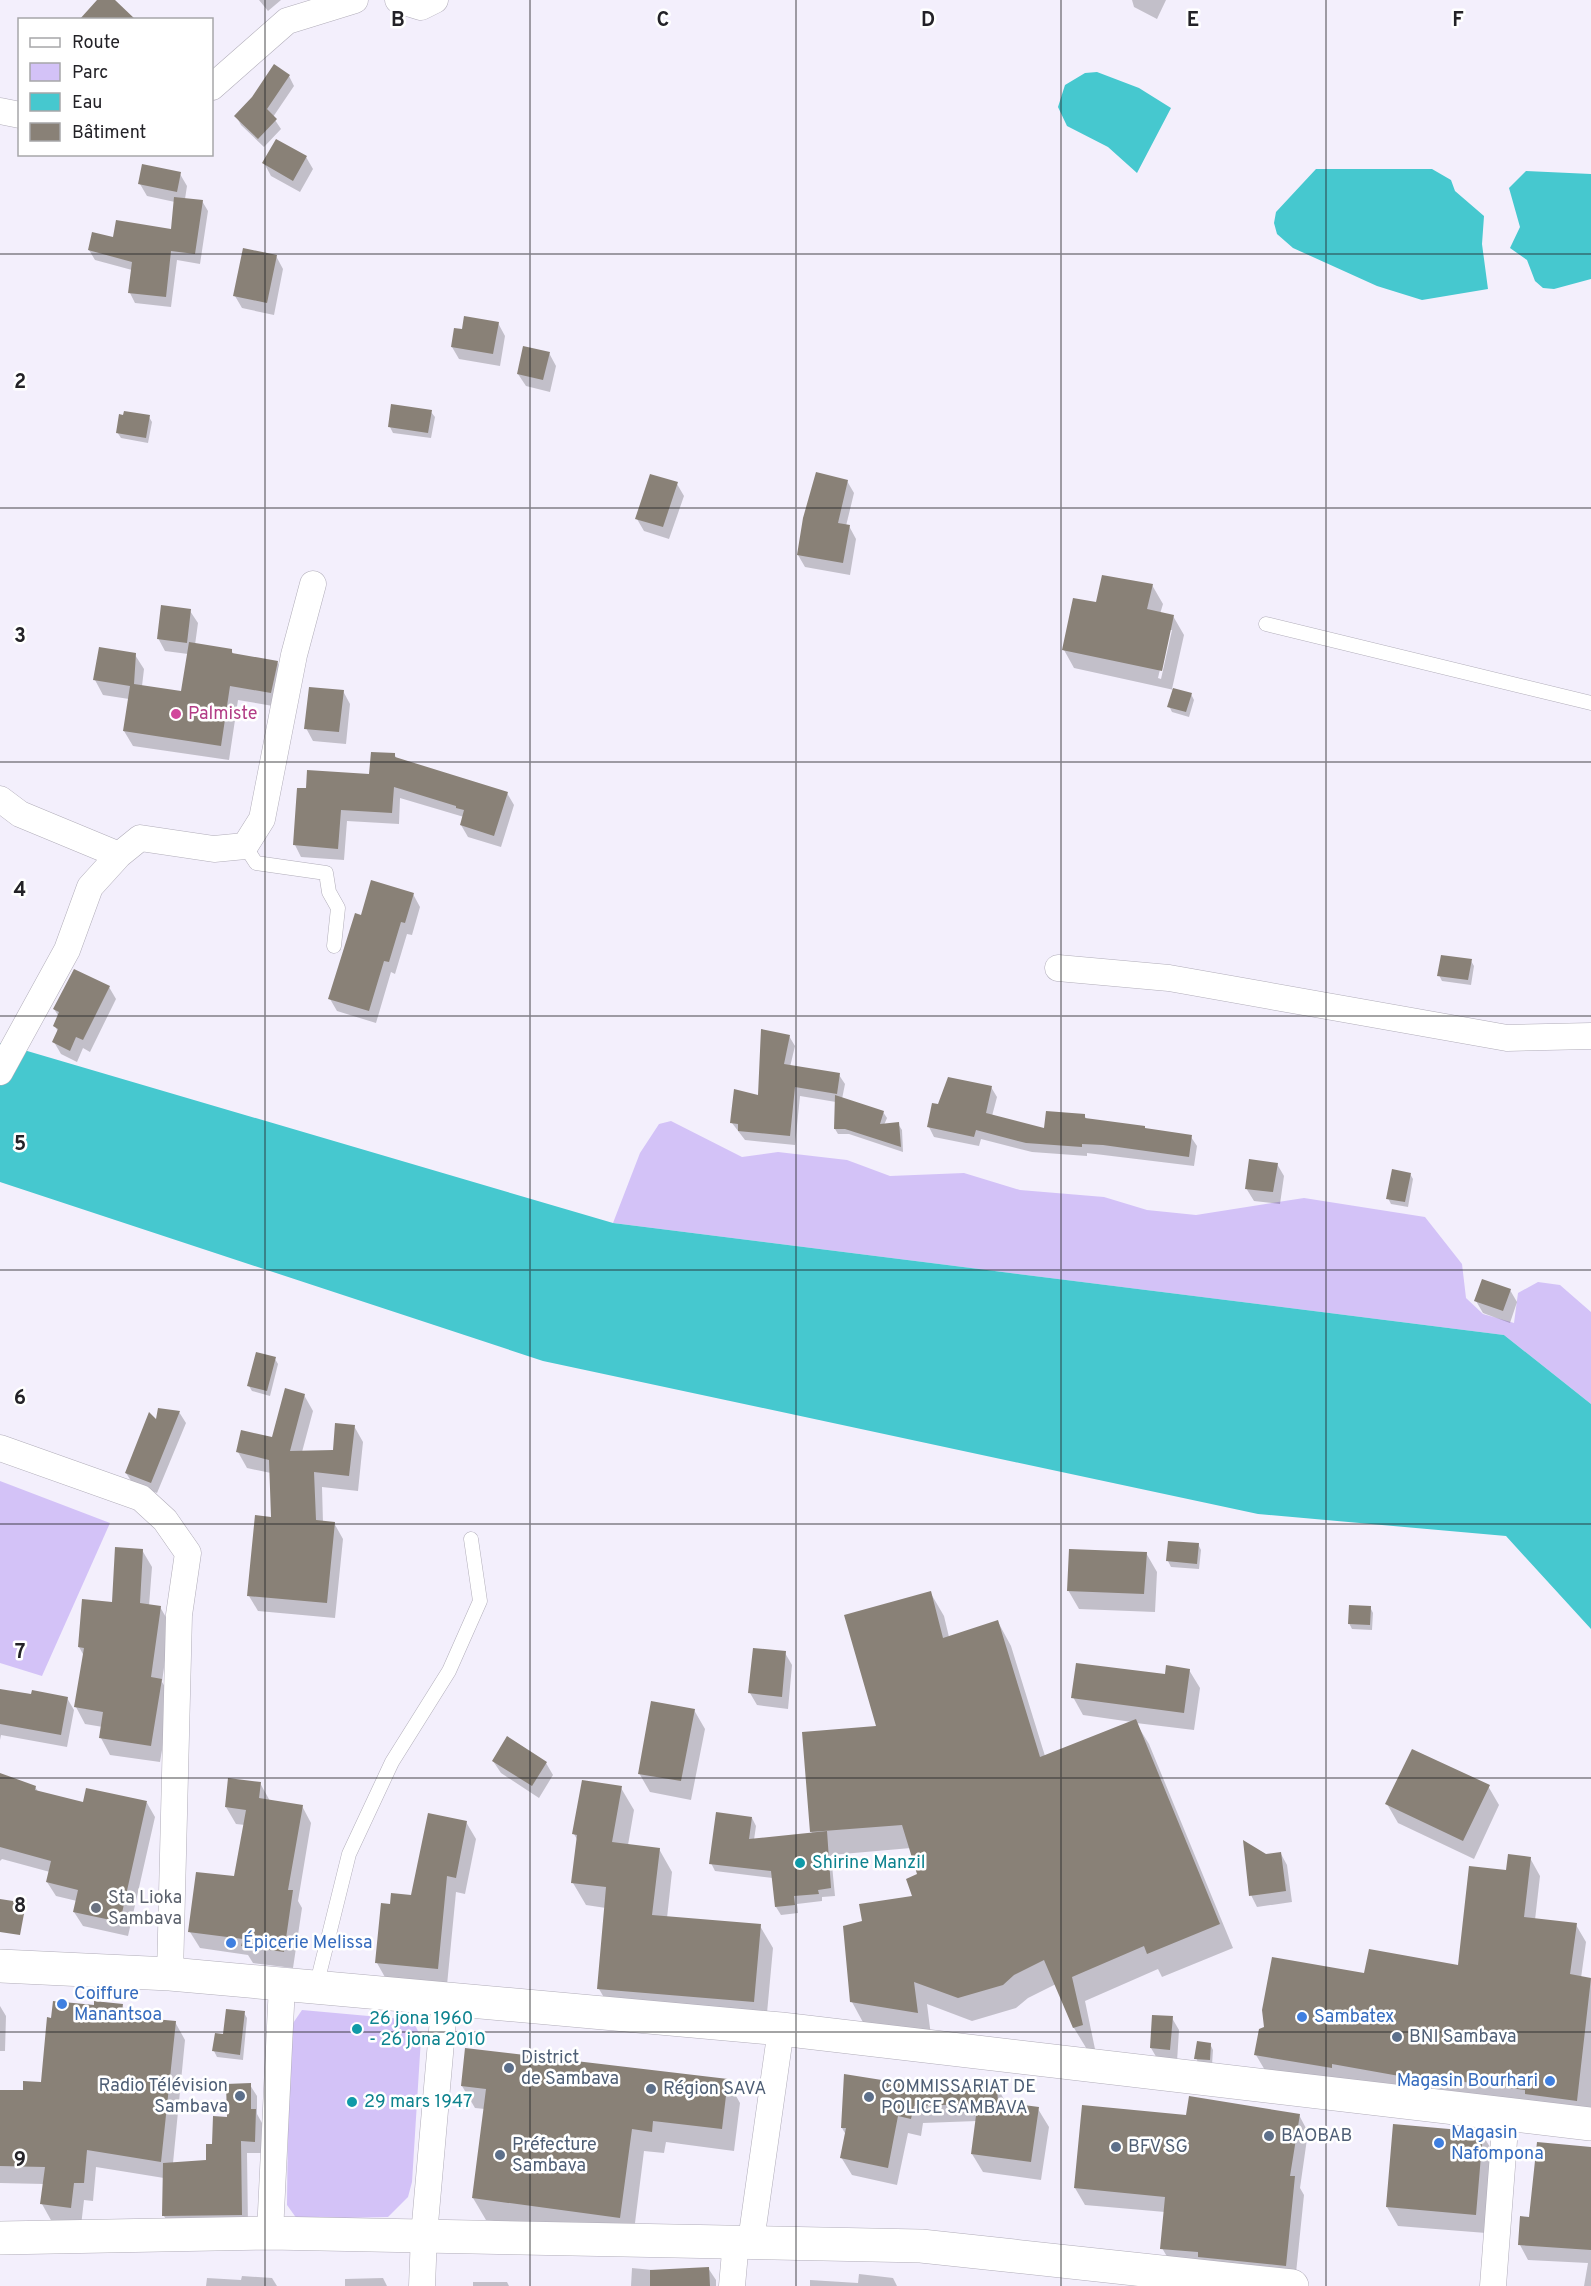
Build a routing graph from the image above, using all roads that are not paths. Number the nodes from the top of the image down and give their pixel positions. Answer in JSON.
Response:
{"nodes":[{"id":1,"x":355,"y":0,"type":"edge"},
{"id":2,"x":398,"y":0,"type":"edge"},
{"id":3,"x":435,"y":0,"type":"edge"},
{"id":4,"x":213,"y":86,"type":"edge"},
{"id":5,"x":0,"y":111,"type":"edge"},
{"id":6,"x":18,"y":115,"type":"edge"},
{"id":7,"x":312,"y":584,"type":"dead end"},
{"id":8,"x":1266,"y":624,"type":"dead end"},
{"id":9,"x":1591,"y":703,"type":"edge"},
{"id":10,"x":0,"y":799,"type":"edge"},
{"id":11,"x":245,"y":846,"type":"junction"},
{"id":12,"x":119,"y":855,"type":"junction"},
{"id":13,"x":334,"y":946,"type":"dead end"},
{"id":14,"x":1058,"y":968,"type":"dead end"},
{"id":15,"x":1591,"y":1036,"type":"edge"},
{"id":16,"x":0,"y":1072,"type":"edge"},
{"id":17,"x":0,"y":1448,"type":"edge"},
{"id":18,"x":471,"y":1539,"type":"dead end"},
{"id":19,"x":0,"y":1966,"type":"edge"},
{"id":20,"x":170,"y":1974,"type":"junction"},
{"id":21,"x":282,"y":1985,"type":"junction"},
{"id":22,"x":316,"y":1987,"type":"junction"},
{"id":23,"x":444,"y":1997,"type":"junction"},
{"id":24,"x":781,"y":2029,"type":"junction"},
{"id":25,"x":1506,"y":2114,"type":"junction"},
{"id":26,"x":1591,"y":2124,"type":"edge"},
{"id":27,"x":270,"y":2233,"type":"junction"},
{"id":28,"x":424,"y":2235,"type":"junction"},
{"id":29,"x":0,"y":2238,"type":"edge"},
{"id":30,"x":744,"y":2241,"type":"junction"},
{"id":31,"x":422,"y":2286,"type":"edge"},
{"id":32,"x":732,"y":2286,"type":"edge"},
{"id":33,"x":1292,"y":2286,"type":"edge"},
{"id":34,"x":1493,"y":2286,"type":"edge"}],
"edges":[{"from":1,"to":4,"type":"street"},
{"from":2,"to":3,"type":"street"},
{"from":5,"to":6,"type":"street"},
{"from":7,"to":11,"type":"street"},
{"from":8,"to":9,"type":"lane"},
{"from":10,"to":12,"type":"street"},
{"from":11,"to":12,"type":"street"},
{"from":11,"to":13,"type":"lane"},
{"from":12,"to":16,"type":"street"},
{"from":14,"to":15,"type":"street"},
{"from":17,"to":20,"type":"street"},
{"from":18,"to":22,"type":"lane"},
{"from":19,"to":20,"type":"main road"},
{"from":20,"to":21,"type":"main road"},
{"from":21,"to":22,"type":"main road"},
{"from":21,"to":27,"type":"street"},
{"from":22,"to":23,"type":"main road"},
{"from":23,"to":24,"type":"main road"},
{"from":23,"to":28,"type":"street"},
{"from":24,"to":25,"type":"main road"},
{"from":24,"to":30,"type":"street"},
{"from":25,"to":26,"type":"main road"},
{"from":25,"to":34,"type":"street"},
{"from":27,"to":28,"type":"main road"},
{"from":27,"to":29,"type":"main road"},
{"from":28,"to":30,"type":"main road"},
{"from":28,"to":31,"type":"street"},
{"from":30,"to":32,"type":"street"},
{"from":30,"to":33,"type":"main road"}]}
